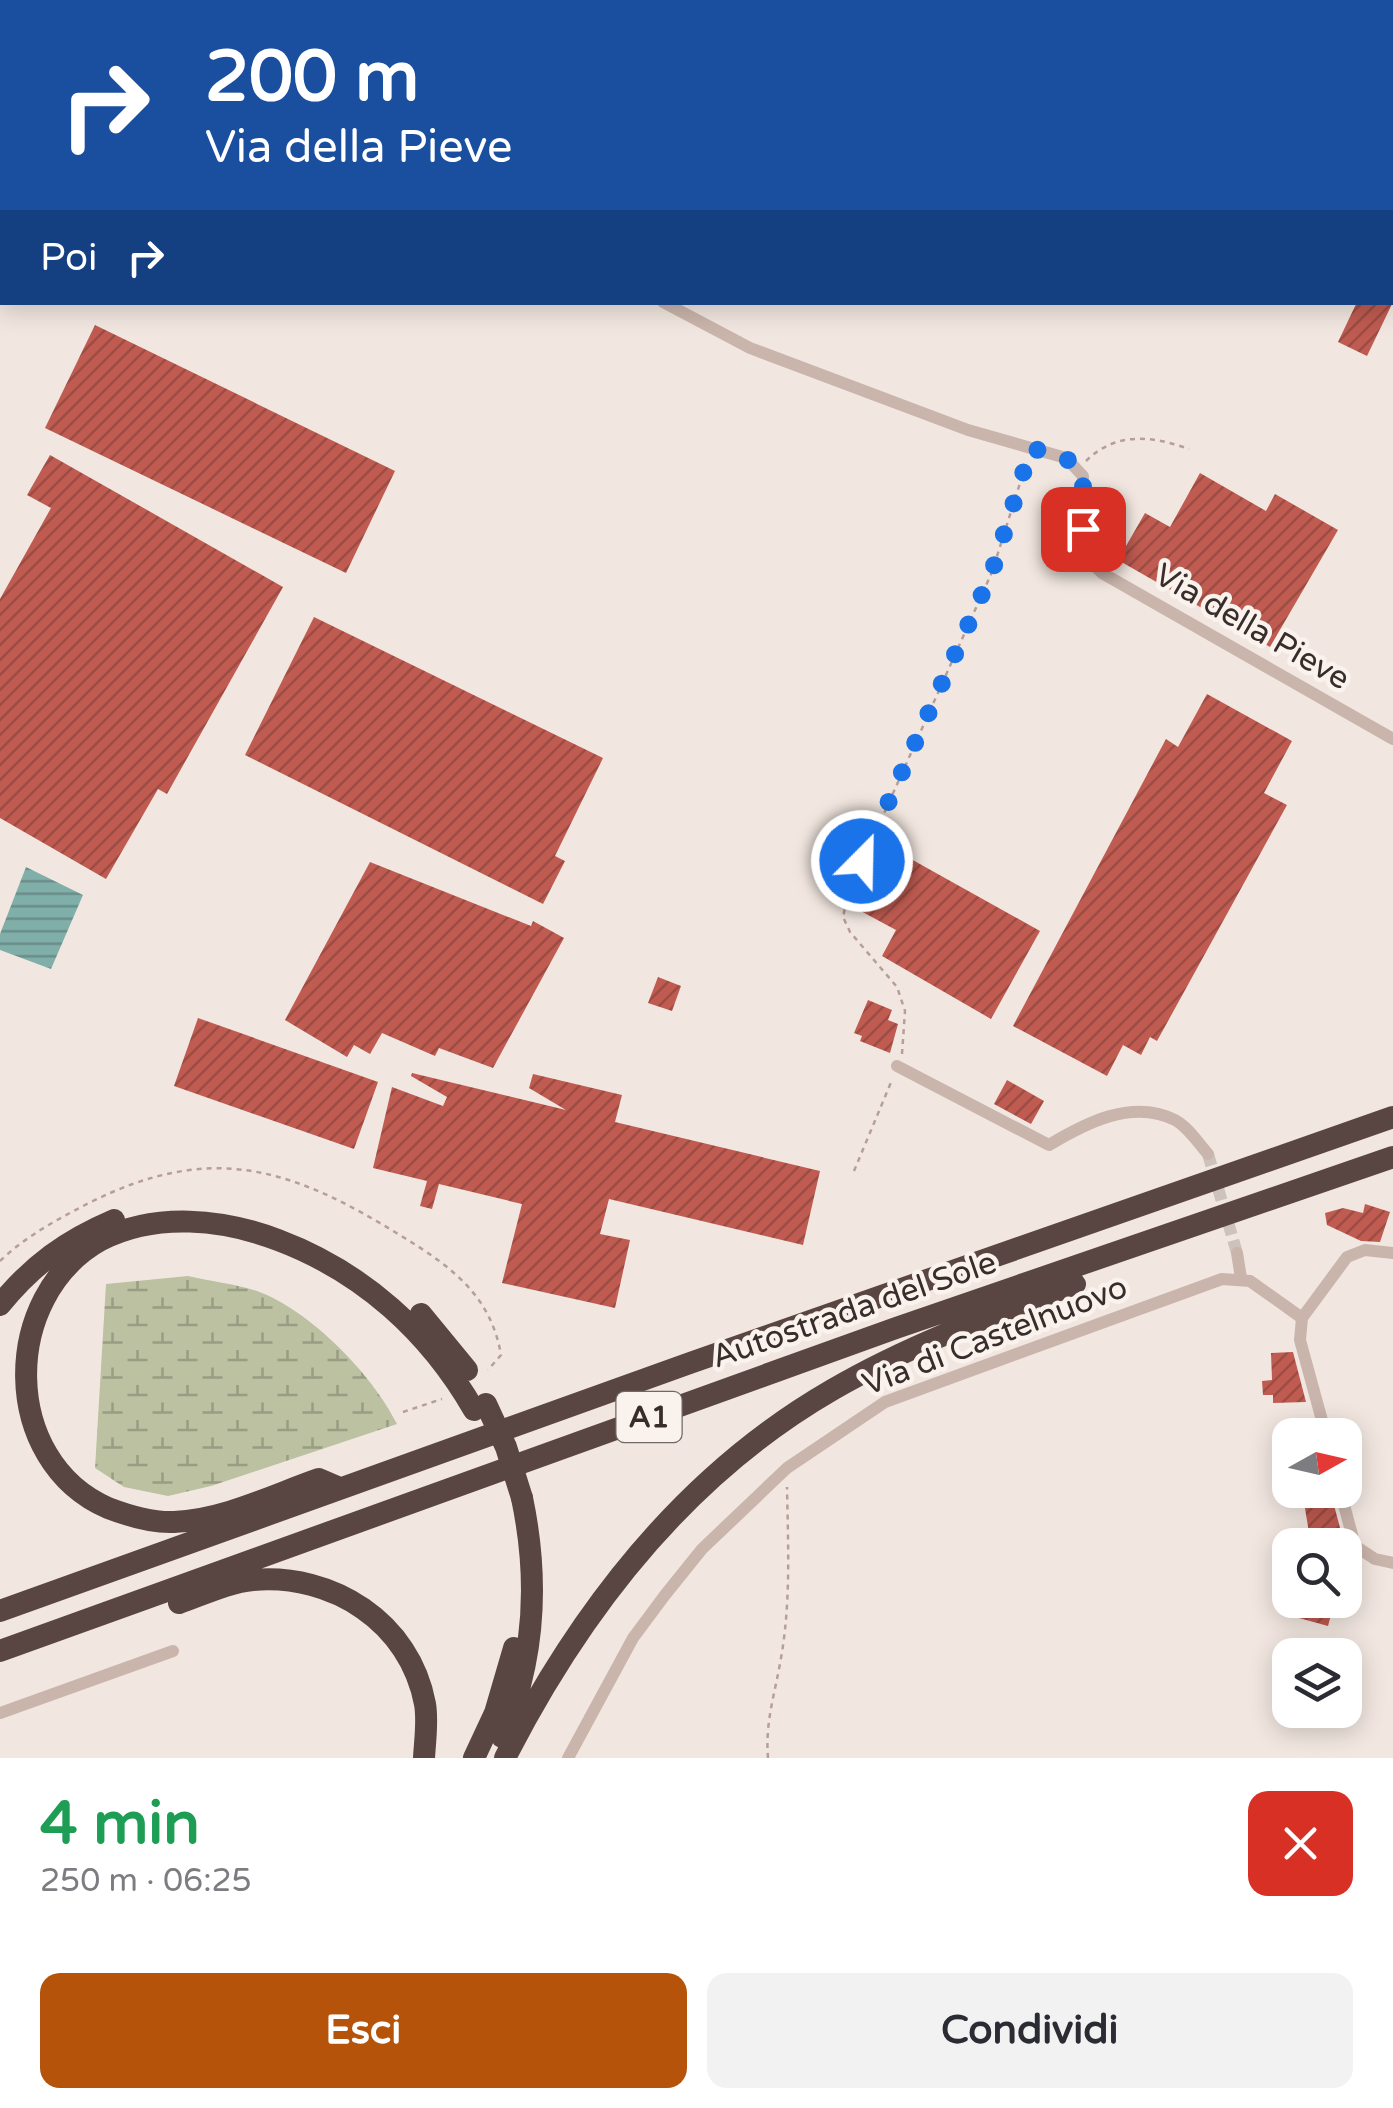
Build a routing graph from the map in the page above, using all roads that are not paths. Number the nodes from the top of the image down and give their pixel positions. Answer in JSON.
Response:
{"nodes":[{"id":1,"x":670,"y":305,"type":"edge"},
{"id":2,"x":1393,"y":739,"type":"edge"},
{"id":3,"x":898,"y":1066,"type":"road end"},
{"id":4,"x":1393,"y":1118,"type":"edge"},
{"id":5,"x":1208,"y":1154,"type":"tunnel mouth"},
{"id":6,"x":1393,"y":1157,"type":"edge"},
{"id":7,"x":1153,"y":1242,"type":"junction"},
{"id":8,"x":1237,"y":1253,"type":"tunnel mouth"},
{"id":9,"x":1393,"y":1254,"type":"edge"},
{"id":10,"x":1241,"y":1278,"type":"junction"},
{"id":11,"x":0,"y":1305,"type":"edge"},
{"id":12,"x":1302,"y":1318,"type":"junction"},
{"id":13,"x":480,"y":1407,"type":"junction"},
{"id":14,"x":1321,"y":1418,"type":"edge"},
{"id":15,"x":340,"y":1488,"type":"junction"},
{"id":16,"x":515,"y":1500,"type":"junction"},
{"id":17,"x":1345,"y":1508,"type":"edge"},
{"id":18,"x":1393,"y":1563,"type":"edge"},
{"id":19,"x":147,"y":1599,"type":"junction"},
{"id":20,"x":0,"y":1611,"type":"edge"},
{"id":21,"x":0,"y":1651,"type":"edge"},
{"id":22,"x":173,"y":1651,"type":"dead end"},
{"id":23,"x":0,"y":1713,"type":"edge"},
{"id":24,"x":424,"y":1758,"type":"edge"},
{"id":25,"x":474,"y":1758,"type":"edge"},
{"id":26,"x":492,"y":1758,"type":"edge"},
{"id":27,"x":505,"y":1758,"type":"edge"},
{"id":28,"x":568,"y":1758,"type":"edge"}],
"edges":[{"from":1,"to":2,"type":"street","name":"Via della Pieve"},
{"from":3,"to":5,"type":"street"},
{"from":4,"to":15,"type":"highway","name":"Autostrada del Sole","number":"A1"},
{"from":6,"to":7,"type":"highway","name":"Autostrada del Sole","number":"A1"},
{"from":7,"to":19,"type":"highway","name":"Autostrada del Sole","number":"A1"},
{"from":7,"to":27,"type":"highway"},
{"from":8,"to":10,"type":"street"},
{"from":9,"to":12,"type":"street"},
{"from":10,"to":12,"type":"street"},
{"from":10,"to":28,"type":"street","name":"Via di Castelnuovo"},
{"from":11,"to":13,"type":"highway"},
{"from":12,"to":14,"type":"street"},
{"from":13,"to":15,"type":"highway"},
{"from":13,"to":16,"type":"highway"},
{"from":15,"to":20,"type":"highway","name":"Autostrada del Sole","number":"A1"},
{"from":16,"to":25,"type":"highway"},
{"from":16,"to":26,"type":"highway"},
{"from":17,"to":18,"type":"street"},
{"from":19,"to":21,"type":"highway","name":"Autostrada del Sole","number":"A1"},
{"from":19,"to":24,"type":"highway"},
{"from":22,"to":23,"type":"street"}]}
